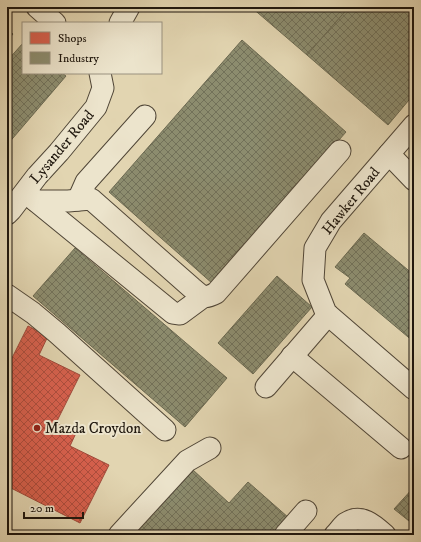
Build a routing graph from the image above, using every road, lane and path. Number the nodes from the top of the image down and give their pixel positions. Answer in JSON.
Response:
{"nodes":[{"id":1,"x":36,"y":7,"type":"edge"},
{"id":2,"x":129,"y":7,"type":"edge"},
{"id":3,"x":54,"y":22,"type":"edge"},
{"id":4,"x":121,"y":22,"type":"edge"},
{"id":5,"x":100,"y":74,"type":"edge"},
{"id":6,"x":145,"y":116,"type":"dead end"},
{"id":7,"x":414,"y":125,"type":"edge"},
{"id":8,"x":340,"y":151,"type":"dead end"},
{"id":9,"x":389,"y":154,"type":"junction"},
{"id":10,"x":414,"y":180,"type":"edge"},
{"id":11,"x":30,"y":196,"type":"junction"},
{"id":12,"x":78,"y":200,"type":"junction"},
{"id":13,"x":7,"y":214,"type":"edge"},
{"id":14,"x":7,"y":295,"type":"edge"},
{"id":15,"x":203,"y":297,"type":"junction"},
{"id":16,"x":328,"y":315,"type":"junction"},
{"id":17,"x":292,"y":356,"type":"junction"},
{"id":18,"x":266,"y":387,"type":"dead end"},
{"id":19,"x":414,"y":389,"type":"edge"},
{"id":20,"x":165,"y":430,"type":"dead end"},
{"id":21,"x":210,"y":448,"type":"dead end"},
{"id":22,"x":401,"y":448,"type":"dead end"},
{"id":23,"x":306,"y":511,"type":"dead end"},
{"id":24,"x":119,"y":535,"type":"edge"},
{"id":25,"x":285,"y":535,"type":"edge"},
{"id":26,"x":335,"y":535,"type":"edge"},
{"id":27,"x":385,"y":535,"type":"edge"}],
"edges":[{"from":1,"to":3,"type":"street"},
{"from":2,"to":4,"type":"street"},
{"from":5,"to":11,"type":"street","name":"Lysander Road"},
{"from":6,"to":12,"type":"street"},
{"from":7,"to":9,"type":"street","name":"Hawker Road"},
{"from":8,"to":15,"type":"street"},
{"from":9,"to":10,"type":"street"},
{"from":9,"to":16,"type":"street","name":"Hawker Road"},
{"from":11,"to":12,"type":"street"},
{"from":11,"to":13,"type":"street","name":"Lysander Road"},
{"from":11,"to":15,"type":"street"},
{"from":12,"to":15,"type":"street"},
{"from":14,"to":20,"type":"street"},
{"from":16,"to":17,"type":"street"},
{"from":16,"to":19,"type":"street","name":"Hawker Road"},
{"from":17,"to":18,"type":"street"},
{"from":17,"to":22,"type":"street"},
{"from":21,"to":24,"type":"street"},
{"from":23,"to":25,"type":"street"},
{"from":26,"to":27,"type":"street"}]}
